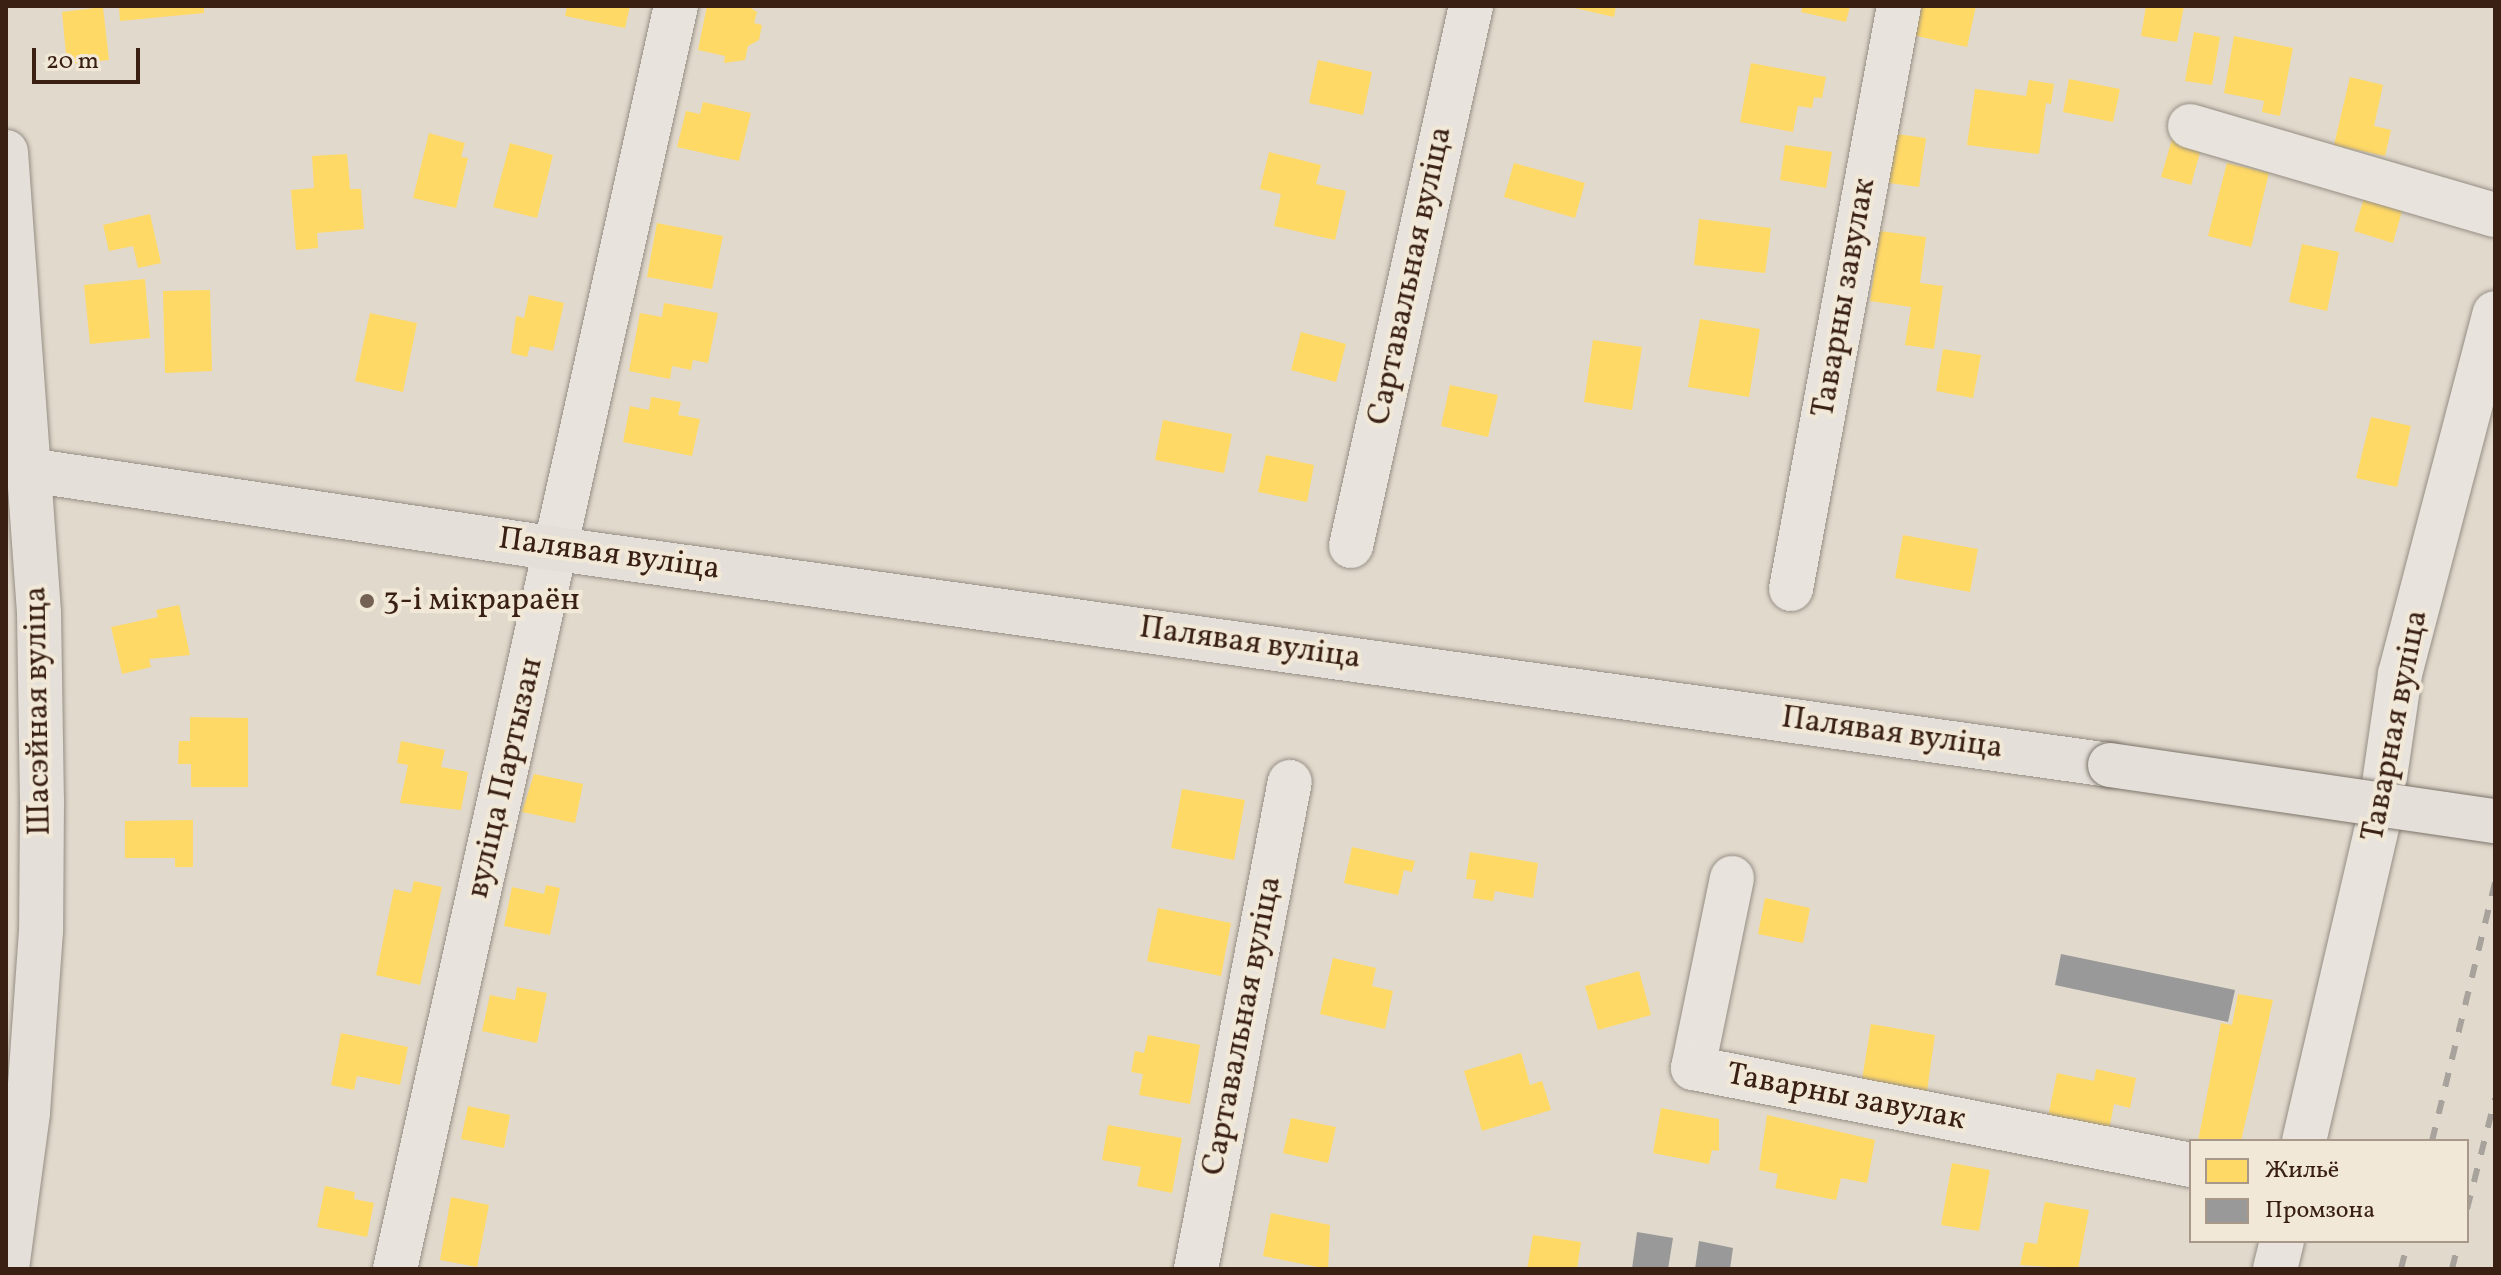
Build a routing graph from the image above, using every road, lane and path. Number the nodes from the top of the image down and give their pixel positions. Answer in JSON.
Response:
{"nodes":[{"id":1,"x":676,"y":6,"type":"edge"},
{"id":2,"x":1471,"y":6,"type":"edge"},
{"id":3,"x":1899,"y":6,"type":"edge"},
{"id":4,"x":2190,"y":126,"type":"dead end"},
{"id":5,"x":6,"y":152,"type":"edge"},
{"id":6,"x":2495,"y":215,"type":"edge"},
{"id":7,"x":2495,"y":313,"type":"edge"},
{"id":8,"x":17,"y":468,"type":"edge"},
{"id":9,"x":1351,"y":546,"type":"dead end"},
{"id":10,"x":557,"y":549,"type":"junction"},
{"id":11,"x":1791,"y":589,"type":"dead end"},
{"id":12,"x":1290,"y":782,"type":"dead end"},
{"id":13,"x":2495,"y":821,"type":"edge"},
{"id":14,"x":1732,"y":878,"type":"dead end"},
{"id":15,"x":19,"y":1044,"type":"edge"},
{"id":16,"x":2304,"y":1139,"type":"edge"},
{"id":17,"x":2189,"y":1165,"type":"edge"},
{"id":18,"x":2282,"y":1243,"type":"edge"},
{"id":19,"x":7,"y":1269,"type":"edge"},
{"id":20,"x":395,"y":1269,"type":"edge"},
{"id":21,"x":1196,"y":1269,"type":"edge"},
{"id":22,"x":2275,"y":1269,"type":"edge"}],
"edges":[{"from":1,"to":10,"type":"street","name":"вуліца Партызан"},
{"from":2,"to":9,"type":"street","name":"Сартавальная вуліца"},
{"from":3,"to":11,"type":"street","name":"Таварны завулак"},
{"from":4,"to":6,"type":"street"},
{"from":5,"to":8,"type":"main road","name":"Шасэйная вуліца"},
{"from":7,"to":16,"type":"street","name":"Таварная вуліца"},
{"from":8,"to":10,"type":"main road","name":"Палявая вуліца"},
{"from":8,"to":15,"type":"main road","name":"Шасэйная вуліца"},
{"from":10,"to":13,"type":"main road","name":"Палявая вуліца","bridge":true},
{"from":10,"to":20,"type":"street","name":"вуліца Партызан"},
{"from":12,"to":21,"type":"street","name":"Сартавальная вуліца"},
{"from":14,"to":17,"type":"street","name":"Таварны завулак"},
{"from":15,"to":19,"type":"main road","name":"Шасэйная вуліца"},
{"from":18,"to":22,"type":"street"}]}
